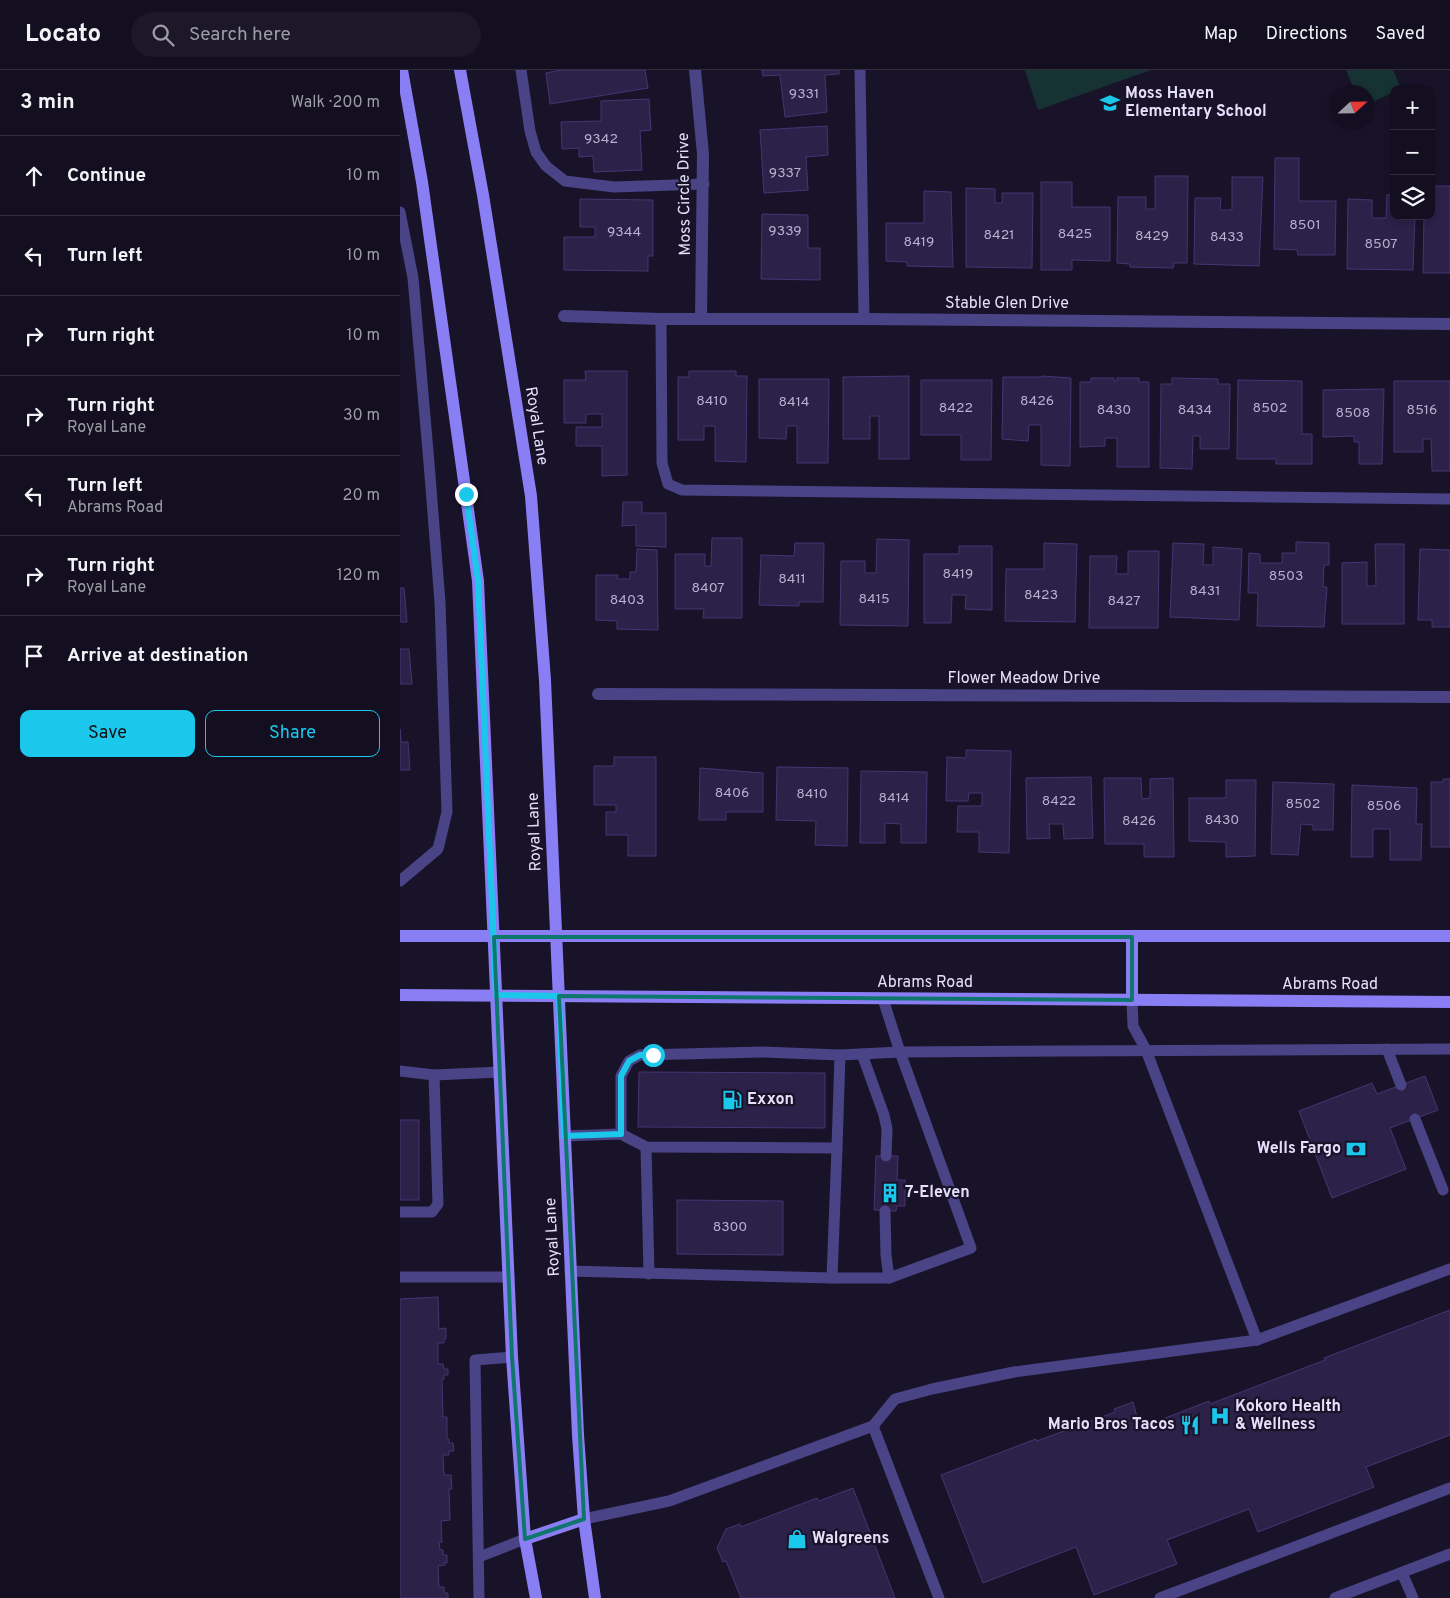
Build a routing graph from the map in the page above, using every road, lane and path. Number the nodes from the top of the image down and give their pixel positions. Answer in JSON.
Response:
{"nodes":[{"id":1,"x":402,"y":70,"type":"edge"},
{"id":2,"x":460,"y":70,"type":"edge"},
{"id":3,"x":521,"y":70,"type":"edge"},
{"id":4,"x":695,"y":70,"type":"edge"},
{"id":5,"x":860,"y":70,"type":"edge"},
{"id":6,"x":704,"y":184,"type":"junction"},
{"id":7,"x":400,"y":212,"type":"edge"},
{"id":8,"x":564,"y":316,"type":"dead end"},
{"id":9,"x":701,"y":318,"type":"junction"},
{"id":10,"x":661,"y":319,"type":"junction"},
{"id":11,"x":864,"y":319,"type":"junction"},
{"id":12,"x":1450,"y":324,"type":"edge"},
{"id":13,"x":1450,"y":499,"type":"edge"},
{"id":14,"x":598,"y":694,"type":"dead end"},
{"id":15,"x":1450,"y":697,"type":"edge"},
{"id":16,"x":400,"y":881,"type":"edge"},
{"id":17,"x":400,"y":936,"type":"edge"},
{"id":18,"x":556,"y":936,"type":"junction"},
{"id":19,"x":1450,"y":936,"type":"edge"},
{"id":20,"x":494,"y":937,"type":"junction"},
{"id":21,"x":1132,"y":937,"type":"junction"},
{"id":22,"x":400,"y":995,"type":"edge"},
{"id":23,"x":496,"y":995,"type":"junction"},
{"id":24,"x":559,"y":996,"type":"junction"},
{"id":25,"x":883,"y":999,"type":"junction"},
{"id":26,"x":1132,"y":1000,"type":"junction"},
{"id":27,"x":1450,"y":1002,"type":"edge"},
{"id":28,"x":1387,"y":1049,"type":"junction"},
{"id":29,"x":1450,"y":1049,"type":"edge"},
{"id":30,"x":1146,"y":1050,"type":"junction"},
{"id":31,"x":900,"y":1052,"type":"junction"},
{"id":32,"x":862,"y":1054,"type":"junction"},
{"id":33,"x":840,"y":1055,"type":"junction"},
{"id":34,"x":400,"y":1067,"type":"edge"},
{"id":35,"x":500,"y":1072,"type":"junction"},
{"id":36,"x":434,"y":1075,"type":"junction"},
{"id":37,"x":1401,"y":1085,"type":"dead end"},
{"id":38,"x":1415,"y":1119,"type":"dead end"},
{"id":39,"x":621,"y":1134,"type":"junction"},
{"id":40,"x":564,"y":1136,"type":"junction"},
{"id":41,"x":646,"y":1147,"type":"junction"},
{"id":42,"x":837,"y":1148,"type":"junction"},
{"id":43,"x":886,"y":1156,"type":"dead end"},
{"id":44,"x":1443,"y":1190,"type":"dead end"},
{"id":45,"x":885,"y":1210,"type":"dead end"},
{"id":46,"x":400,"y":1212,"type":"edge"},
{"id":47,"x":1450,"y":1269,"type":"edge"},
{"id":48,"x":570,"y":1271,"type":"junction"},
{"id":49,"x":649,"y":1274,"type":"junction"},
{"id":50,"x":400,"y":1277,"type":"edge"},
{"id":51,"x":509,"y":1277,"type":"junction"},
{"id":52,"x":832,"y":1278,"type":"junction"},
{"id":53,"x":890,"y":1278,"type":"junction"},
{"id":54,"x":1257,"y":1340,"type":"junction"},
{"id":55,"x":512,"y":1357,"type":"junction"},
{"id":56,"x":873,"y":1426,"type":"junction"},
{"id":57,"x":1450,"y":1488,"type":"edge"},
{"id":58,"x":584,"y":1519,"type":"junction"},
{"id":59,"x":525,"y":1539,"type":"junction"},
{"id":60,"x":1450,"y":1554,"type":"edge"},
{"id":61,"x":478,"y":1557,"type":"junction"},
{"id":62,"x":1402,"y":1572,"type":"junction"},
{"id":63,"x":479,"y":1598,"type":"edge"},
{"id":64,"x":536,"y":1598,"type":"edge"},
{"id":65,"x":596,"y":1598,"type":"edge"},
{"id":66,"x":939,"y":1598,"type":"edge"},
{"id":67,"x":1160,"y":1598,"type":"edge"},
{"id":68,"x":1335,"y":1598,"type":"edge"},
{"id":69,"x":1412,"y":1598,"type":"edge"}],
"edges":[{"from":1,"to":20,"type":"main road"},
{"from":2,"to":18,"type":"main road","name":"Royal Lane"},
{"from":3,"to":6,"type":"lane"},
{"from":4,"to":6,"type":"street","name":"Moss Circle Drive"},
{"from":5,"to":11,"type":"lane"},
{"from":6,"to":9,"type":"street","name":"Moss Circle Drive"},
{"from":7,"to":16,"type":"lane"},
{"from":8,"to":10,"type":"street","name":"Stable Glen Drive"},
{"from":9,"to":10,"type":"street","name":"Stable Glen Drive"},
{"from":9,"to":11,"type":"street","name":"Stable Glen Drive"},
{"from":10,"to":13,"type":"lane"},
{"from":11,"to":12,"type":"street","name":"Stable Glen Drive"},
{"from":14,"to":15,"type":"street","name":"Flower Meadow Drive"},
{"from":17,"to":20,"type":"main road"},
{"from":18,"to":20,"type":"main road"},
{"from":18,"to":21,"type":"main road"},
{"from":18,"to":24,"type":"main road","name":"Royal Lane"},
{"from":19,"to":21,"type":"main road"},
{"from":20,"to":23,"type":"main road"},
{"from":21,"to":26,"type":"main road"},
{"from":22,"to":23,"type":"main road","name":"Abrams Road"},
{"from":23,"to":24,"type":"main road","name":"Abrams Road"},
{"from":23,"to":35,"type":"main road"},
{"from":24,"to":25,"type":"main road","name":"Abrams Road"},
{"from":24,"to":40,"type":"main road","name":"Royal Lane"},
{"from":25,"to":26,"type":"main road","name":"Abrams Road"},
{"from":25,"to":31,"type":"lane"},
{"from":26,"to":27,"type":"main road","name":"Abrams Road"},
{"from":26,"to":30,"type":"lane"},
{"from":28,"to":29,"type":"lane"},
{"from":28,"to":30,"type":"lane"},
{"from":28,"to":37,"type":"lane"},
{"from":30,"to":31,"type":"lane"},
{"from":30,"to":54,"type":"lane"},
{"from":31,"to":32,"type":"lane"},
{"from":31,"to":53,"type":"lane"},
{"from":32,"to":33,"type":"lane"},
{"from":32,"to":43,"type":"lane"},
{"from":33,"to":39,"type":"lane"},
{"from":33,"to":42,"type":"lane"},
{"from":34,"to":36,"type":"lane"},
{"from":35,"to":36,"type":"lane"},
{"from":35,"to":51,"type":"main road"},
{"from":36,"to":46,"type":"lane"},
{"from":38,"to":44,"type":"lane"},
{"from":39,"to":40,"type":"lane"},
{"from":39,"to":41,"type":"lane"},
{"from":40,"to":48,"type":"main road","name":"Royal Lane"},
{"from":41,"to":42,"type":"lane"},
{"from":41,"to":49,"type":"lane"},
{"from":42,"to":52,"type":"lane"},
{"from":45,"to":53,"type":"lane"},
{"from":47,"to":54,"type":"lane"},
{"from":48,"to":49,"type":"lane"},
{"from":48,"to":58,"type":"main road","name":"Royal Lane"},
{"from":49,"to":52,"type":"lane"},
{"from":50,"to":51,"type":"lane"},
{"from":51,"to":55,"type":"main road"},
{"from":52,"to":53,"type":"lane"},
{"from":54,"to":56,"type":"lane"},
{"from":55,"to":59,"type":"main road"},
{"from":55,"to":61,"type":"lane"},
{"from":56,"to":58,"type":"lane"},
{"from":56,"to":66,"type":"lane"},
{"from":57,"to":67,"type":"lane"},
{"from":58,"to":59,"type":"main road"},
{"from":58,"to":65,"type":"main road","name":"Royal Lane"},
{"from":59,"to":61,"type":"lane"},
{"from":59,"to":64,"type":"main road"},
{"from":60,"to":62,"type":"lane"},
{"from":61,"to":63,"type":"lane"},
{"from":62,"to":68,"type":"lane"},
{"from":62,"to":69,"type":"lane"}]}
